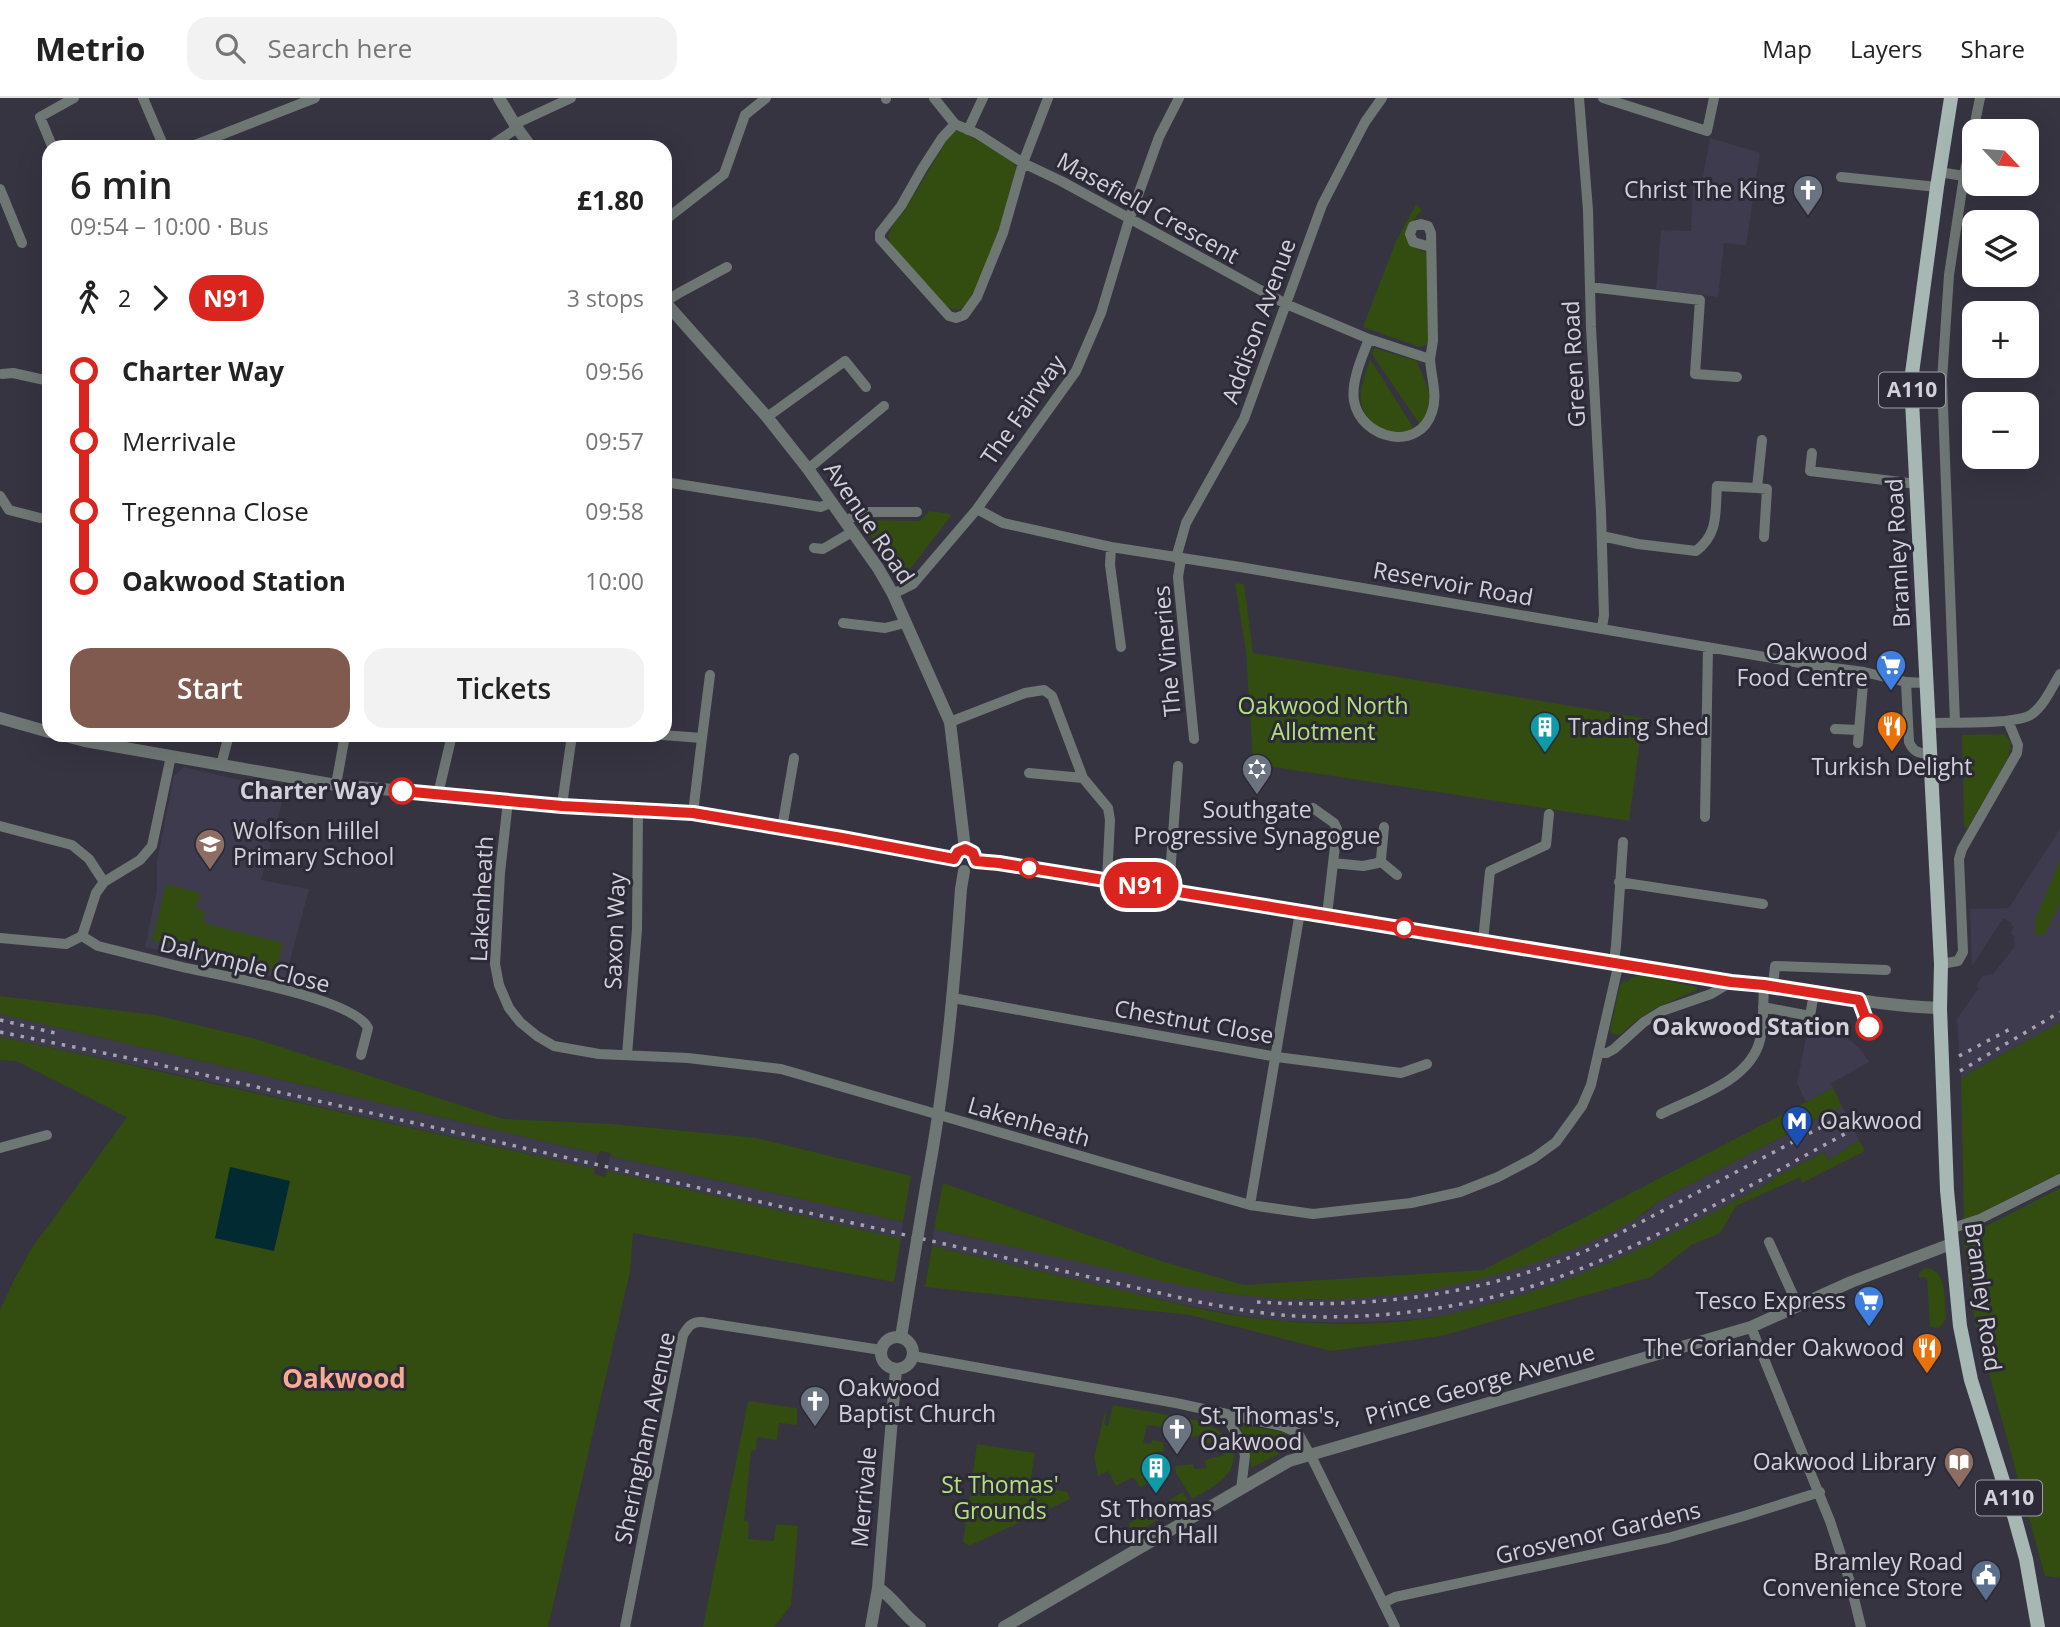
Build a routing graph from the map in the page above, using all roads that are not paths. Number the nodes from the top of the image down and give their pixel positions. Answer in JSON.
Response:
{"nodes":[{"id":1,"x":74,"y":98,"type":"edge"},
{"id":2,"x":143,"y":98,"type":"edge"},
{"id":3,"x":315,"y":98,"type":"edge"},
{"id":4,"x":499,"y":98,"type":"edge"},
{"id":5,"x":571,"y":98,"type":"edge"},
{"id":6,"x":766,"y":98,"type":"edge"},
{"id":7,"x":934,"y":98,"type":"edge"},
{"id":8,"x":983,"y":98,"type":"edge"},
{"id":9,"x":1048,"y":98,"type":"edge"},
{"id":10,"x":1179,"y":98,"type":"edge"},
{"id":11,"x":1382,"y":98,"type":"edge"},
{"id":12,"x":1579,"y":98,"type":"edge"},
{"id":13,"x":1604,"y":98,"type":"edge"},
{"id":14,"x":1714,"y":98,"type":"edge"},
{"id":15,"x":1951,"y":98,"type":"edge"},
{"id":16,"x":1980,"y":98,"type":"edge"},
{"id":17,"x":944,"y":103,"type":"edge"},
{"id":18,"x":1976,"y":119,"type":"edge"},
{"id":19,"x":955,"y":124,"type":"junction"},
{"id":20,"x":516,"y":126,"type":"junction"},
{"id":21,"x":968,"y":130,"type":"junction"},
{"id":22,"x":50,"y":140,"type":"edge"},
{"id":23,"x":161,"y":140,"type":"edge"},
{"id":24,"x":208,"y":140,"type":"edge"},
{"id":25,"x":498,"y":140,"type":"edge"},
{"id":26,"x":526,"y":140,"type":"edge"},
{"id":27,"x":1023,"y":163,"type":"junction"},
{"id":28,"x":1940,"y":172,"type":"junction"},
{"id":29,"x":1962,"y":176,"type":"edge"},
{"id":30,"x":1841,"y":177,"type":"dead end"},
{"id":31,"x":1937,"y":187,"type":"junction"},
{"id":32,"x":0,"y":189,"type":"edge"},
{"id":33,"x":1962,"y":189,"type":"edge"},
{"id":34,"x":672,"y":215,"type":"edge"},
{"id":35,"x":1129,"y":219,"type":"junction"},
{"id":36,"x":22,"y":243,"type":"dead end"},
{"id":37,"x":1430,"y":247,"type":"dead end"},
{"id":38,"x":727,"y":267,"type":"dead end"},
{"id":39,"x":1590,"y":287,"type":"junction"},
{"id":40,"x":672,"y":298,"type":"edge"},
{"id":41,"x":1286,"y":304,"type":"junction"},
{"id":42,"x":672,"y":310,"type":"edge"},
{"id":43,"x":1368,"y":339,"type":"junction"},
{"id":44,"x":1430,"y":359,"type":"junction"},
{"id":45,"x":1,"y":377,"type":"edge"},
{"id":46,"x":1737,"y":377,"type":"dead end"},
{"id":47,"x":42,"y":379,"type":"edge"},
{"id":48,"x":1942,"y":380,"type":"junction"},
{"id":49,"x":1912,"y":381,"type":"junction"},
{"id":50,"x":866,"y":387,"type":"dead end"},
{"id":51,"x":884,"y":406,"type":"dead end"},
{"id":52,"x":767,"y":417,"type":"junction"},
{"id":53,"x":1762,"y":440,"type":"dead end"},
{"id":54,"x":1812,"y":453,"type":"dead end"},
{"id":55,"x":808,"y":469,"type":"junction"},
{"id":56,"x":672,"y":483,"type":"edge"},
{"id":57,"x":1917,"y":484,"type":"junction"},
{"id":58,"x":1757,"y":488,"type":"junction"},
{"id":59,"x":0,"y":496,"type":"edge"},
{"id":60,"x":832,"y":502,"type":"junction"},
{"id":61,"x":977,"y":509,"type":"junction"},
{"id":62,"x":917,"y":512,"type":"dead end"},
{"id":63,"x":40,"y":518,"type":"dead end"},
{"id":64,"x":849,"y":527,"type":"junction"},
{"id":65,"x":1602,"y":536,"type":"junction"},
{"id":66,"x":1764,"y":537,"type":"dead end"},
{"id":67,"x":1111,"y":547,"type":"junction"},
{"id":68,"x":814,"y":548,"type":"dead end"},
{"id":69,"x":1179,"y":559,"type":"junction"},
{"id":70,"x":892,"y":594,"type":"junction"},
{"id":71,"x":843,"y":622,"type":"dead end"},
{"id":72,"x":905,"y":623,"type":"junction"},
{"id":73,"x":1602,"y":628,"type":"junction"},
{"id":74,"x":1121,"y":647,"type":"dead end"},
{"id":75,"x":1708,"y":647,"type":"junction"},
{"id":76,"x":1864,"y":672,"type":"junction"},
{"id":77,"x":2060,"y":674,"type":"edge"},
{"id":78,"x":710,"y":675,"type":"dead end"},
{"id":79,"x":1906,"y":682,"type":"junction"},
{"id":80,"x":1927,"y":683,"type":"junction"},
{"id":81,"x":0,"y":718,"type":"edge"},
{"id":82,"x":2008,"y":721,"type":"junction"},
{"id":83,"x":950,"y":722,"type":"junction"},
{"id":84,"x":1955,"y":722,"type":"junction"},
{"id":85,"x":1929,"y":723,"type":"junction"},
{"id":86,"x":1835,"y":729,"type":"dead end"},
{"id":87,"x":42,"y":730,"type":"edge"},
{"id":88,"x":1859,"y":730,"type":"junction"},
{"id":89,"x":672,"y":736,"type":"edge"},
{"id":90,"x":702,"y":738,"type":"junction"},
{"id":91,"x":1194,"y":739,"type":"dead end"},
{"id":92,"x":91,"y":742,"type":"edge"},
{"id":93,"x":227,"y":742,"type":"edge"},
{"id":94,"x":344,"y":742,"type":"edge"},
{"id":95,"x":450,"y":742,"type":"edge"},
{"id":96,"x":571,"y":742,"type":"edge"},
{"id":97,"x":1858,"y":743,"type":"dead end"},
{"id":98,"x":1930,"y":754,"type":"junction"},
{"id":99,"x":171,"y":756,"type":"junction"},
{"id":100,"x":794,"y":758,"type":"dead end"},
{"id":101,"x":221,"y":765,"type":"junction"},
{"id":102,"x":1178,"y":766,"type":"dead end"},
{"id":103,"x":1029,"y":773,"type":"dead end"},
{"id":104,"x":1083,"y":778,"type":"junction"},
{"id":105,"x":335,"y":785,"type":"junction"},
{"id":106,"x":438,"y":794,"type":"junction"},
{"id":107,"x":508,"y":801,"type":"junction"},
{"id":108,"x":562,"y":806,"type":"junction"},
{"id":109,"x":1312,"y":808,"type":"dead end"},
{"id":110,"x":638,"y":810,"type":"junction"},
{"id":111,"x":693,"y":813,"type":"junction"},
{"id":112,"x":1549,"y":814,"type":"dead end"},
{"id":113,"x":1705,"y":817,"type":"dead end"},
{"id":114,"x":0,"y":826,"type":"edge"},
{"id":115,"x":1384,"y":827,"type":"dead end"},
{"id":116,"x":782,"y":828,"type":"junction"},
{"id":117,"x":1623,"y":842,"type":"dead end"},
{"id":118,"x":965,"y":849,"type":"junction"},
{"id":119,"x":954,"y":859,"type":"junction"},
{"id":120,"x":976,"y":861,"type":"junction"},
{"id":121,"x":1380,"y":861,"type":"junction"},
{"id":122,"x":1333,"y":863,"type":"junction"},
{"id":123,"x":964,"y":871,"type":"junction"},
{"id":124,"x":1397,"y":875,"type":"dead end"},
{"id":125,"x":1107,"y":880,"type":"junction"},
{"id":126,"x":104,"y":882,"type":"junction"},
{"id":127,"x":1619,"y":882,"type":"junction"},
{"id":128,"x":1168,"y":889,"type":"junction"},
{"id":129,"x":1763,"y":904,"type":"dead end"},
{"id":130,"x":1300,"y":912,"type":"junction"},
{"id":131,"x":1327,"y":915,"type":"junction"},
{"id":132,"x":82,"y":936,"type":"junction"},
{"id":133,"x":0,"y":938,"type":"edge"},
{"id":134,"x":1483,"y":941,"type":"junction"},
{"id":135,"x":1616,"y":961,"type":"junction"},
{"id":136,"x":1941,"y":964,"type":"junction"},
{"id":137,"x":1886,"y":970,"type":"dead end"},
{"id":138,"x":1731,"y":982,"type":"junction"},
{"id":139,"x":1768,"y":985,"type":"junction"},
{"id":140,"x":1814,"y":993,"type":"junction"},
{"id":141,"x":953,"y":998,"type":"junction"},
{"id":142,"x":1763,"y":1007,"type":"junction"},
{"id":143,"x":1940,"y":1008,"type":"junction"},
{"id":144,"x":1599,"y":1053,"type":"junction"},
{"id":145,"x":361,"y":1055,"type":"dead end"},
{"id":146,"x":627,"y":1055,"type":"junction"},
{"id":147,"x":1277,"y":1057,"type":"junction"},
{"id":148,"x":1427,"y":1064,"type":"dead end"},
{"id":149,"x":1661,"y":1114,"type":"dead end"},
{"id":150,"x":939,"y":1116,"type":"junction"},
{"id":151,"x":47,"y":1136,"type":"dead end"},
{"id":152,"x":0,"y":1148,"type":"edge"},
{"id":153,"x":2060,"y":1179,"type":"edge"},
{"id":154,"x":1250,"y":1205,"type":"junction"},
{"id":155,"x":1950,"y":1237,"type":"junction"},
{"id":156,"x":1769,"y":1242,"type":"dead end"},
{"id":157,"x":1798,"y":1306,"type":"junction"},
{"id":158,"x":1751,"y":1327,"type":"junction"},
{"id":159,"x":901,"y":1337,"type":"junction"},
{"id":160,"x":881,"y":1350,"type":"junction"},
{"id":161,"x":913,"y":1356,"type":"junction"},
{"id":162,"x":896,"y":1369,"type":"junction"},
{"id":163,"x":1224,"y":1413,"type":"junction"},
{"id":164,"x":1310,"y":1454,"type":"junction"},
{"id":165,"x":1241,"y":1489,"type":"junction"},
{"id":166,"x":1820,"y":1492,"type":"junction"},
{"id":167,"x":877,"y":1588,"type":"junction"},
{"id":168,"x":1383,"y":1603,"type":"junction"},
{"id":169,"x":625,"y":1627,"type":"edge"},
{"id":170,"x":871,"y":1627,"type":"edge"},
{"id":171,"x":920,"y":1627,"type":"edge"},
{"id":172,"x":1004,"y":1627,"type":"edge"},
{"id":173,"x":1395,"y":1627,"type":"edge"},
{"id":174,"x":1861,"y":1627,"type":"edge"},
{"id":175,"x":2038,"y":1627,"type":"edge"}],
"edges":[{"from":1,"to":22,"type":"street"},
{"from":2,"to":23,"type":"street"},
{"from":3,"to":24,"type":"street"},
{"from":4,"to":20,"type":"street"},
{"from":5,"to":20,"type":"street"},
{"from":6,"to":34,"type":"street"},
{"from":7,"to":17,"type":"street"},
{"from":8,"to":21,"type":"street"},
{"from":9,"to":27,"type":"street"},
{"from":10,"to":35,"type":"street","name":"The Fairway"},
{"from":11,"to":41,"type":"street","name":"Addison Avenue"},
{"from":12,"to":39,"type":"street","name":"Green Road"},
{"from":13,"to":14,"type":"street"},
{"from":15,"to":28,"type":"main road","name":"Bramley Road","number":"A110"},
{"from":16,"to":18,"type":"street"},
{"from":17,"to":19,"type":"street"},
{"from":19,"to":21,"type":"street","name":"Masefield Crescent"},
{"from":19,"to":27,"type":"street"},
{"from":20,"to":25,"type":"street"},
{"from":20,"to":26,"type":"street"},
{"from":21,"to":27,"type":"street","name":"Masefield Crescent"},
{"from":27,"to":35,"type":"street","name":"Masefield Crescent"},
{"from":28,"to":29,"type":"street"},
{"from":28,"to":31,"type":"main road","name":"Bramley Road","number":"A110"},
{"from":30,"to":31,"type":"street"},
{"from":31,"to":49,"type":"main road","name":"Bramley Road","number":"A110"},
{"from":32,"to":36,"type":"street"},
{"from":33,"to":48,"type":"street"},
{"from":35,"to":41,"type":"street","name":"Masefield Crescent"},
{"from":35,"to":61,"type":"street","name":"The Fairway"},
{"from":37,"to":44,"type":"street"},
{"from":38,"to":40,"type":"street"},
{"from":39,"to":46,"type":"street"},
{"from":39,"to":65,"type":"street","name":"Green Road"},
{"from":41,"to":43,"type":"street","name":"Masefield Crescent"},
{"from":41,"to":69,"type":"street","name":"Addison Avenue"},
{"from":42,"to":52,"type":"street","name":"Avenue Road"},
{"from":43,"to":44,"type":"street","name":"Masefield Crescent"},
{"from":43,"to":44,"type":"street"},
{"from":45,"to":47,"type":"street"},
{"from":48,"to":49,"type":"street"},
{"from":48,"to":84,"type":"street"},
{"from":49,"to":57,"type":"main road","name":"Bramley Road","number":"A110"},
{"from":50,"to":52,"type":"street"},
{"from":51,"to":55,"type":"street"},
{"from":52,"to":55,"type":"street","name":"Avenue Road"},
{"from":53,"to":58,"type":"street"},
{"from":54,"to":57,"type":"street"},
{"from":55,"to":60,"type":"street","name":"Avenue Road"},
{"from":56,"to":60,"type":"street"},
{"from":57,"to":80,"type":"main road","name":"Bramley Road","number":"A110"},
{"from":58,"to":65,"type":"street"},
{"from":58,"to":66,"type":"street"},
{"from":59,"to":63,"type":"street"},
{"from":60,"to":64,"type":"street","name":"Avenue Road"},
{"from":61,"to":67,"type":"street","name":"Reservoir Road"},
{"from":61,"to":70,"type":"street","name":"The Fairway"},
{"from":62,"to":64,"type":"street"},
{"from":64,"to":68,"type":"street"},
{"from":64,"to":70,"type":"street","name":"Avenue Road"},
{"from":65,"to":73,"type":"street","name":"Green Road"},
{"from":67,"to":69,"type":"street","name":"Reservoir Road"},
{"from":67,"to":74,"type":"street"},
{"from":69,"to":73,"type":"street","name":"Reservoir Road"},
{"from":69,"to":91,"type":"street","name":"The Vineries"},
{"from":70,"to":72,"type":"street","name":"Avenue Road"},
{"from":71,"to":72,"type":"street"},
{"from":72,"to":83,"type":"street","name":"Avenue Road"},
{"from":73,"to":75,"type":"street","name":"Reservoir Road"},
{"from":75,"to":76,"type":"street","name":"Reservoir Road"},
{"from":75,"to":113,"type":"street"},
{"from":76,"to":79,"type":"street","name":"Reservoir Road"},
{"from":76,"to":88,"type":"street"},
{"from":77,"to":82,"type":"street"},
{"from":78,"to":90,"type":"street"},
{"from":79,"to":80,"type":"street","name":"Reservoir Road"},
{"from":79,"to":98,"type":"street"},
{"from":80,"to":85,"type":"main road","name":"Bramley Road","number":"A110"},
{"from":81,"to":87,"type":"street"},
{"from":82,"to":84,"type":"street"},
{"from":82,"to":136,"type":"street"},
{"from":83,"to":104,"type":"street"},
{"from":83,"to":118,"type":"street","name":"Avenue Road"},
{"from":84,"to":85,"type":"street"},
{"from":85,"to":98,"type":"main road","name":"Bramley Road","number":"A110"},
{"from":86,"to":88,"type":"street"},
{"from":88,"to":97,"type":"street"},
{"from":89,"to":90,"type":"street"},
{"from":90,"to":111,"type":"street"},
{"from":92,"to":99,"type":"street"},
{"from":93,"to":101,"type":"street"},
{"from":94,"to":105,"type":"street"},
{"from":95,"to":106,"type":"street"},
{"from":96,"to":108,"type":"street"},
{"from":98,"to":136,"type":"main road","name":"Bramley Road","number":"A110"},
{"from":99,"to":101,"type":"street"},
{"from":99,"to":126,"type":"street"},
{"from":100,"to":116,"type":"street"},
{"from":101,"to":105,"type":"street"},
{"from":102,"to":128,"type":"street"},
{"from":103,"to":104,"type":"street"},
{"from":104,"to":125,"type":"street"},
{"from":105,"to":106,"type":"street"},
{"from":106,"to":107,"type":"street"},
{"from":107,"to":108,"type":"street"},
{"from":107,"to":146,"type":"street","name":"Lakenheath"},
{"from":108,"to":110,"type":"street"},
{"from":109,"to":122,"type":"street"},
{"from":110,"to":111,"type":"street"},
{"from":110,"to":146,"type":"street","name":"Saxon Way"},
{"from":111,"to":116,"type":"street"},
{"from":112,"to":134,"type":"street"},
{"from":114,"to":126,"type":"street"},
{"from":115,"to":121,"type":"street"},
{"from":116,"to":119,"type":"street"},
{"from":117,"to":127,"type":"street","name":"Lakenheath"},
{"from":118,"to":119,"type":"street"},
{"from":118,"to":120,"type":"street"},
{"from":119,"to":123,"type":"street"},
{"from":120,"to":123,"type":"street"},
{"from":120,"to":125,"type":"street"},
{"from":121,"to":122,"type":"street"},
{"from":121,"to":124,"type":"street"},
{"from":122,"to":131,"type":"street"},
{"from":123,"to":141,"type":"street"},
{"from":125,"to":128,"type":"street"},
{"from":126,"to":132,"type":"street"},
{"from":127,"to":129,"type":"street"},
{"from":127,"to":135,"type":"street","name":"Lakenheath"},
{"from":128,"to":130,"type":"street"},
{"from":130,"to":131,"type":"street"},
{"from":130,"to":147,"type":"street"},
{"from":131,"to":134,"type":"street"},
{"from":132,"to":133,"type":"street"},
{"from":132,"to":145,"type":"street","name":"Dalrymple Close"},
{"from":134,"to":135,"type":"street"},
{"from":135,"to":138,"type":"street"},
{"from":135,"to":144,"type":"street","name":"Lakenheath"},
{"from":136,"to":143,"type":"main road","name":"Bramley Road","number":"A110"},
{"from":137,"to":139,"type":"street"},
{"from":138,"to":139,"type":"street"},
{"from":138,"to":144,"type":"street"},
{"from":139,"to":140,"type":"street"},
{"from":139,"to":142,"type":"street"},
{"from":140,"to":142,"type":"street"},
{"from":140,"to":143,"type":"street"},
{"from":141,"to":147,"type":"street","name":"Chestnut Close"},
{"from":141,"to":150,"type":"street"},
{"from":142,"to":149,"type":"street"},
{"from":143,"to":155,"type":"main road","name":"Bramley Road","number":"A110"},
{"from":144,"to":154,"type":"street","name":"Lakenheath"},
{"from":146,"to":150,"type":"street","name":"Lakenheath"},
{"from":147,"to":148,"type":"street","name":"Chestnut Close"},
{"from":147,"to":154,"type":"street"},
{"from":150,"to":154,"type":"street","name":"Lakenheath"},
{"from":150,"to":159,"type":"street","bridge":true},
{"from":151,"to":152,"type":"street"},
{"from":153,"to":155,"type":"street"},
{"from":155,"to":157,"type":"street","name":"Prince George Avenue"},
{"from":155,"to":175,"type":"main road","name":"Bramley Road","number":"A110"},
{"from":156,"to":157,"type":"street"},
{"from":157,"to":158,"type":"street","name":"Prince George Avenue"},
{"from":158,"to":164,"type":"street","name":"Prince George Avenue"},
{"from":158,"to":166,"type":"street"},
{"from":159,"to":160,"type":"street"},
{"from":159,"to":161,"type":"street"},
{"from":160,"to":162,"type":"street"},
{"from":160,"to":169,"type":"street","name":"Sheringham Avenue"},
{"from":161,"to":162,"type":"street"},
{"from":161,"to":163,"type":"street"},
{"from":162,"to":167,"type":"street","name":"Merrivale"},
{"from":163,"to":164,"type":"street"},
{"from":163,"to":165,"type":"street"},
{"from":164,"to":165,"type":"street","name":"Prince George Avenue"},
{"from":164,"to":168,"type":"street"},
{"from":165,"to":172,"type":"street","name":"Prince George Avenue"},
{"from":166,"to":168,"type":"street","name":"Grosvenor Gardens"},
{"from":166,"to":174,"type":"street"},
{"from":167,"to":170,"type":"street","name":"Merrivale"},
{"from":167,"to":171,"type":"street"},
{"from":168,"to":173,"type":"street"}]}
